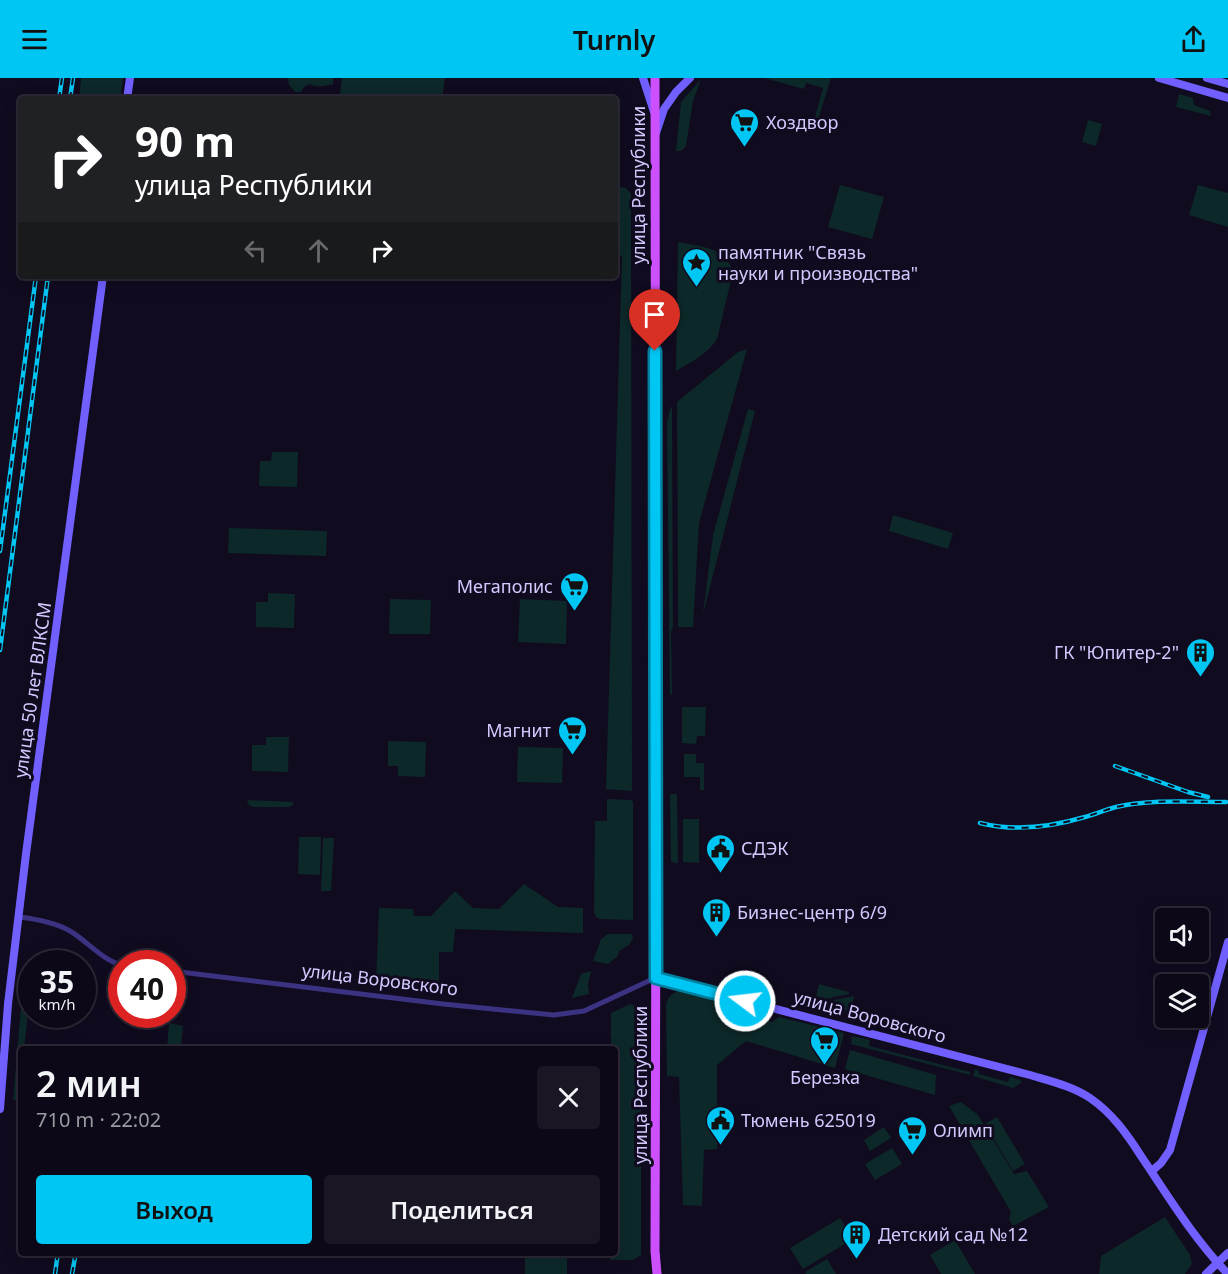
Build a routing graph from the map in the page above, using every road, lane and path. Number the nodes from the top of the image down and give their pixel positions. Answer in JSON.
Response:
{"nodes":[{"id":1,"x":129,"y":78,"type":"edge"},
{"id":2,"x":643,"y":78,"type":"edge"},
{"id":3,"x":655,"y":78,"type":"edge"},
{"id":4,"x":690,"y":78,"type":"edge"},
{"id":5,"x":1159,"y":78,"type":"edge"},
{"id":6,"x":1207,"y":78,"type":"edge"},
{"id":7,"x":1228,"y":84,"type":"edge"},
{"id":8,"x":127,"y":96,"type":"edge"},
{"id":9,"x":1228,"y":98,"type":"edge"},
{"id":10,"x":654,"y":112,"type":"junction"},
{"id":11,"x":655,"y":136,"type":"junction"},
{"id":12,"x":103,"y":279,"type":"edge"},
{"id":13,"x":19,"y":917,"type":"junction"},
{"id":14,"x":1228,"y":942,"type":"edge"},
{"id":15,"x":108,"y":959,"type":"edge"},
{"id":16,"x":186,"y":973,"type":"edge"},
{"id":17,"x":656,"y":978,"type":"junction"},
{"id":18,"x":8,"y":1004,"type":"junction"},
{"id":19,"x":0,"y":1036,"type":"edge"},
{"id":20,"x":0,"y":1109,"type":"edge"},
{"id":21,"x":1152,"y":1171,"type":"junction"},
{"id":22,"x":1228,"y":1253,"type":"edge"},
{"id":23,"x":1218,"y":1263,"type":"junction"},
{"id":24,"x":654,"y":1271,"type":"edge"},
{"id":25,"x":1206,"y":1274,"type":"edge"},
{"id":26,"x":1228,"y":1274,"type":"edge"}],
"edges":[{"from":1,"to":8,"type":"street"},
{"from":2,"to":10,"type":"street"},
{"from":3,"to":10,"type":"main road","name":"улица Республики"},
{"from":4,"to":11,"type":"street"},
{"from":5,"to":9,"type":"street"},
{"from":6,"to":7,"type":"street"},
{"from":10,"to":11,"type":"main road","name":"улица Республики"},
{"from":11,"to":17,"type":"main road","name":"улица Республики"},
{"from":12,"to":13,"type":"street","name":"улица 50 лет ВЛКСМ"},
{"from":13,"to":15,"type":"street"},
{"from":13,"to":18,"type":"street","name":"улица 50 лет ВЛКСМ"},
{"from":14,"to":21,"type":"street"},
{"from":16,"to":17,"type":"street","name":"улица Воровского"},
{"from":17,"to":21,"type":"street","name":"улица Воровского"},
{"from":17,"to":24,"type":"main road","name":"улица Республики"},
{"from":18,"to":19,"type":"street"},
{"from":18,"to":20,"type":"street","name":"улица 50 лет ВЛКСМ"},
{"from":21,"to":23,"type":"street","name":"улица Воровского"},
{"from":22,"to":23,"type":"street"},
{"from":23,"to":25,"type":"street"},
{"from":23,"to":26,"type":"street","name":"улица Воровского"}]}
